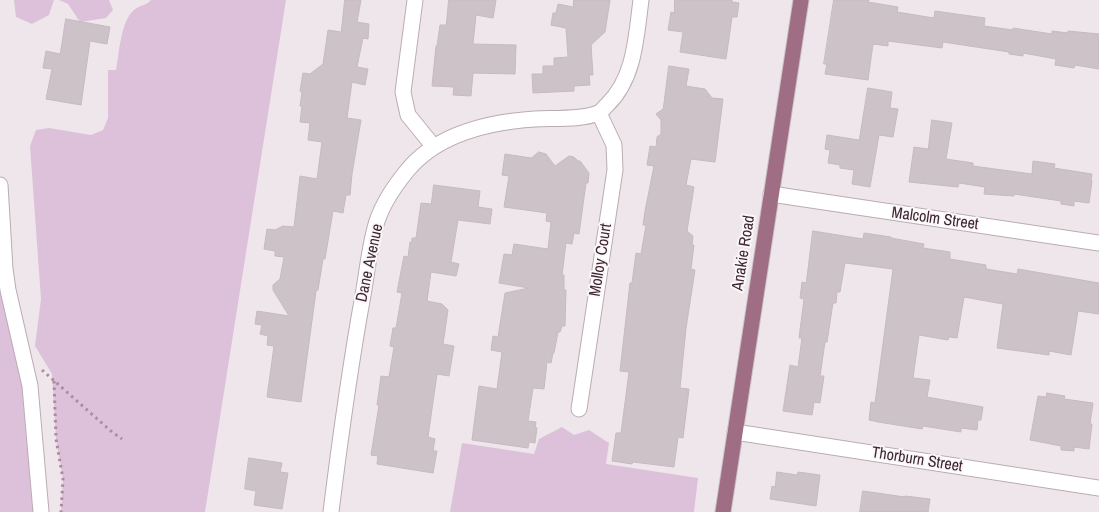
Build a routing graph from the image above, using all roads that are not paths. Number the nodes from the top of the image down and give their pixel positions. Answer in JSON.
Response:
{"nodes":[{"id":1,"x":415,"y":0,"type":"edge"},
{"id":2,"x":641,"y":0,"type":"edge"},
{"id":3,"x":801,"y":0,"type":"edge"},
{"id":4,"x":599,"y":113,"type":"junction"},
{"id":5,"x":434,"y":147,"type":"junction"},
{"id":6,"x":0,"y":185,"type":"edge"},
{"id":7,"x":771,"y":194,"type":"junction"},
{"id":8,"x":1099,"y":243,"type":"edge"},
{"id":9,"x":0,"y":271,"type":"edge"},
{"id":10,"x":8,"y":290,"type":"junction"},
{"id":11,"x":578,"y":409,"type":"dead end"},
{"id":12,"x":735,"y":432,"type":"junction"},
{"id":13,"x":1099,"y":488,"type":"edge"},
{"id":14,"x":41,"y":512,"type":"edge"},
{"id":15,"x":331,"y":512,"type":"edge"},
{"id":16,"x":723,"y":512,"type":"edge"}],
"edges":[{"from":1,"to":5,"type":"street"},
{"from":2,"to":4,"type":"street"},
{"from":3,"to":7,"type":"main road","name":"Anakie Road"},
{"from":4,"to":5,"type":"street","name":"Dane Avenue"},
{"from":4,"to":11,"type":"street","name":"Molloy Court"},
{"from":5,"to":15,"type":"street","name":"Dane Avenue"},
{"from":6,"to":10,"type":"street"},
{"from":7,"to":8,"type":"street","name":"Malcolm Street"},
{"from":7,"to":12,"type":"main road","name":"Anakie Road"},
{"from":9,"to":10,"type":"street"},
{"from":10,"to":14,"type":"street"},
{"from":12,"to":13,"type":"street","name":"Thorburn Street"},
{"from":12,"to":16,"type":"main road","name":"Anakie Road"}]}
